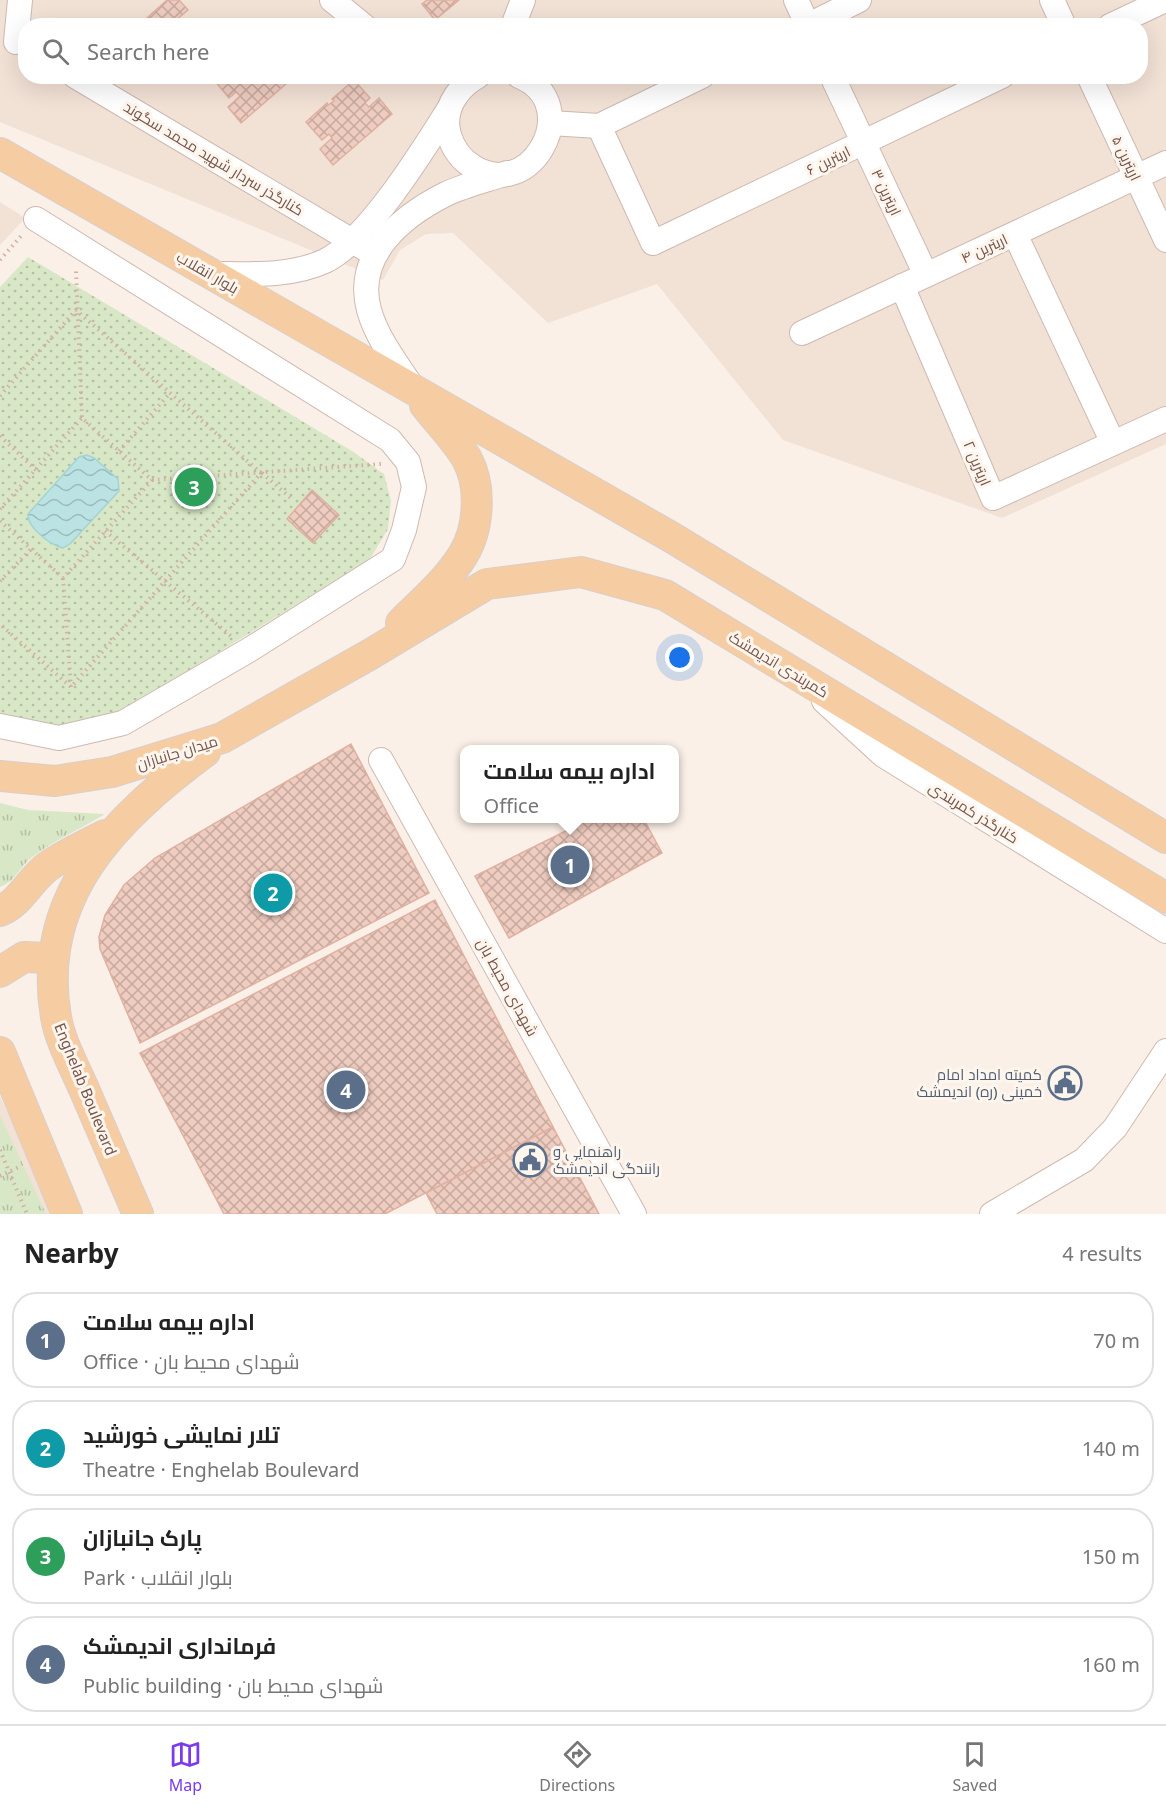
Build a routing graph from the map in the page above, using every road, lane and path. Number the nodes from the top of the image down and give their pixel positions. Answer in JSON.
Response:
{"nodes":[{"id":1,"x":20,"y":0,"type":"edge"},
{"id":2,"x":332,"y":0,"type":"edge"},
{"id":3,"x":523,"y":0,"type":"edge"},
{"id":4,"x":796,"y":0,"type":"edge"},
{"id":5,"x":859,"y":0,"type":"edge"},
{"id":6,"x":1052,"y":0,"type":"edge"},
{"id":7,"x":1165,"y":0,"type":"edge"},
{"id":8,"x":354,"y":18,"type":"edge"},
{"id":9,"x":516,"y":18,"type":"edge"},
{"id":10,"x":805,"y":18,"type":"edge"},
{"id":11,"x":822,"y":18,"type":"edge"},
{"id":12,"x":1061,"y":18,"type":"edge"},
{"id":13,"x":1127,"y":18,"type":"edge"},
{"id":14,"x":14,"y":40,"type":"edge"},
{"id":15,"x":89,"y":84,"type":"edge"},
{"id":16,"x":463,"y":84,"type":"edge"},
{"id":17,"x":530,"y":84,"type":"edge"},
{"id":18,"x":686,"y":84,"type":"edge"},
{"id":19,"x":836,"y":84,"type":"edge"},
{"id":20,"x":985,"y":84,"type":"edge"},
{"id":21,"x":1093,"y":84,"type":"edge"},
{"id":22,"x":449,"y":109,"type":"junction"},
{"id":23,"x":550,"y":123,"type":"junction"},
{"id":24,"x":599,"y":126,"type":"junction"},
{"id":25,"x":863,"y":142,"type":"junction"},
{"id":26,"x":2,"y":157,"type":"edge"},
{"id":27,"x":1166,"y":163,"type":"edge"},
{"id":28,"x":507,"y":173,"type":"junction"},
{"id":29,"x":1136,"y":177,"type":"junction"},
{"id":30,"x":36,"y":219,"type":"joint"},
{"id":31,"x":1015,"y":234,"type":"junction"},
{"id":32,"x":353,"y":240,"type":"junction"},
{"id":33,"x":1166,"y":240,"type":"edge"},
{"id":34,"x":75,"y":242,"type":"junction"},
{"id":35,"x":374,"y":254,"type":"junction"},
{"id":36,"x":0,"y":260,"type":"edge"},
{"id":37,"x":212,"y":274,"type":"junction"},
{"id":38,"x":926,"y":275,"type":"junction"},
{"id":39,"x":902,"y":286,"type":"junction"},
{"id":40,"x":76,"y":310,"type":"junction"},
{"id":41,"x":802,"y":333,"type":"dead end"},
{"id":42,"x":170,"y":393,"type":"junction"},
{"id":43,"x":416,"y":393,"type":"junction"},
{"id":44,"x":0,"y":396,"type":"edge"},
{"id":45,"x":82,"y":418,"type":"junction"},
{"id":46,"x":1166,"y":419,"type":"edge"},
{"id":47,"x":0,"y":436,"type":"edge"},
{"id":48,"x":1113,"y":444,"type":"junction"},
{"id":49,"x":119,"y":452,"type":"junction"},
{"id":50,"x":408,"y":462,"type":"junction"},
{"id":51,"x":36,"y":470,"type":"junction"},
{"id":52,"x":261,"y":473,"type":"junction"},
{"id":53,"x":152,"y":480,"type":"junction"},
{"id":54,"x":292,"y":500,"type":"dead end"},
{"id":55,"x":0,"y":509,"type":"edge"},
{"id":56,"x":0,"y":521,"type":"edge"},
{"id":57,"x":105,"y":531,"type":"junction"},
{"id":58,"x":31,"y":549,"type":"junction"},
{"id":59,"x":63,"y":578,"type":"junction"},
{"id":60,"x":0,"y":581,"type":"edge"},
{"id":61,"x":164,"y":583,"type":"junction"},
{"id":62,"x":0,"y":624,"type":"edge"},
{"id":63,"x":249,"y":650,"type":"junction"},
{"id":64,"x":369,"y":655,"type":"junction"},
{"id":65,"x":796,"y":675,"type":"junction"},
{"id":66,"x":71,"y":687,"type":"junction"},
{"id":67,"x":0,"y":726,"type":"edge"},
{"id":68,"x":222,"y":738,"type":"junction"},
{"id":69,"x":381,"y":760,"type":"dead end"},
{"id":70,"x":0,"y":776,"type":"edge"},
{"id":71,"x":115,"y":830,"type":"junction"},
{"id":72,"x":1166,"y":838,"type":"edge"},
{"id":73,"x":1166,"y":898,"type":"edge"},
{"id":74,"x":0,"y":911,"type":"edge"},
{"id":75,"x":1166,"y":931,"type":"edge"},
{"id":76,"x":52,"y":958,"type":"junction"},
{"id":77,"x":0,"y":972,"type":"edge"},
{"id":78,"x":1166,"y":1051,"type":"edge"},
{"id":79,"x":0,"y":1052,"type":"edge"},
{"id":80,"x":0,"y":1150,"type":"edge"},
{"id":81,"x":27,"y":1214,"type":"edge"},
{"id":82,"x":67,"y":1214,"type":"edge"},
{"id":83,"x":138,"y":1214,"type":"edge"},
{"id":84,"x":634,"y":1214,"type":"edge"},
{"id":85,"x":992,"y":1214,"type":"edge"}],
"edges":[{"from":1,"to":14,"type":"street"},
{"from":2,"to":8,"type":"street"},
{"from":3,"to":9,"type":"street"},
{"from":4,"to":10,"type":"street"},
{"from":5,"to":11,"type":"street"},
{"from":6,"to":12,"type":"street"},
{"from":7,"to":13,"type":"street"},
{"from":15,"to":32,"type":"street","name":"کنارگذر سردار شهید محمد سگوند"},
{"from":16,"to":22,"type":"street"},
{"from":17,"to":23,"type":"street"},
{"from":18,"to":24,"type":"street"},
{"from":19,"to":25,"type":"street","name":"اریترین ۳"},
{"from":20,"to":25,"type":"street","name":"اریترین ۶"},
{"from":21,"to":29,"type":"street","name":"اریترین ۵"},
{"from":22,"to":28,"type":"street"},
{"from":22,"to":32,"type":"street"},
{"from":23,"to":24,"type":"street"},
{"from":23,"to":28,"type":"street"},
{"from":24,"to":25,"type":"street","name":"اریترین ۶"},
{"from":25,"to":38,"type":"street","name":"اریترین ۳"},
{"from":26,"to":37,"type":"main road","name":"بلوار انقلاب"},
{"from":27,"to":29,"type":"street","name":"اریترین ۴"},
{"from":28,"to":35,"type":"street"},
{"from":29,"to":31,"type":"street","name":"اریترین ۴"},
{"from":29,"to":33,"type":"street","name":"اریترین ۵"},
{"from":30,"to":34,"type":"street"},
{"from":30,"to":36,"type":"path"},
{"from":31,"to":38,"type":"street","name":"اریترین ۴"},
{"from":31,"to":48,"type":"street"},
{"from":32,"to":35,"type":"street","name":"کنارگذر سردار شهید محمد سگوند"},
{"from":32,"to":37,"type":"street"},
{"from":34,"to":40,"type":"path"},
{"from":34,"to":50,"type":"street"},
{"from":35,"to":43,"type":"street"},
{"from":37,"to":43,"type":"main road","name":"بلوار انقلاب"},
{"from":38,"to":39,"type":"street","name":"اریترین ۴"},
{"from":39,"to":41,"type":"street","name":"اریترین ۴"},
{"from":39,"to":48,"type":"street","name":"اریترین ۲"},
{"from":40,"to":42,"type":"path"},
{"from":40,"to":44,"type":"path"},
{"from":40,"to":45,"type":"path"},
{"from":42,"to":49,"type":"path"},
{"from":42,"to":52,"type":"path"},
{"from":43,"to":64,"type":"main road"},
{"from":43,"to":72,"type":"main road"},
{"from":45,"to":49,"type":"path"},
{"from":45,"to":51,"type":"path"},
{"from":46,"to":48,"type":"street","name":"اریترین ۲"},
{"from":47,"to":51,"type":"path"},
{"from":49,"to":53,"type":"path"},
{"from":50,"to":52,"type":"path"},
{"from":50,"to":63,"type":"street"},
{"from":51,"to":55,"type":"path"},
{"from":52,"to":53,"type":"path"},
{"from":52,"to":54,"type":"path"},
{"from":52,"to":61,"type":"path"},
{"from":53,"to":57,"type":"path"},
{"from":56,"to":58,"type":"path"},
{"from":57,"to":59,"type":"path"},
{"from":57,"to":61,"type":"path"},
{"from":58,"to":59,"type":"path"},
{"from":58,"to":60,"type":"path"},
{"from":59,"to":66,"type":"path"},
{"from":61,"to":63,"type":"path"},
{"from":61,"to":66,"type":"path"},
{"from":62,"to":66,"type":"path"},
{"from":63,"to":67,"type":"street"},
{"from":64,"to":65,"type":"main road","name":"کمربندی اندیمشک"},
{"from":64,"to":68,"type":"main road","name":"میدان جانبازان"},
{"from":65,"to":73,"type":"main road","name":"کمربندی اندیمشک"},
{"from":65,"to":75,"type":"street","name":"کنارگذر کمربندی"},
{"from":68,"to":70,"type":"main road","name":"میدان جانبازان"},
{"from":68,"to":71,"type":"main road","name":"Enghelab Boulevard"},
{"from":69,"to":84,"type":"street","name":"شهدای محیط بان"},
{"from":71,"to":74,"type":"main road"},
{"from":71,"to":76,"type":"main road","name":"Enghelab Boulevard"},
{"from":76,"to":77,"type":"main road"},
{"from":76,"to":83,"type":"main road","name":"Enghelab Boulevard"},
{"from":78,"to":85,"type":"street"},
{"from":79,"to":82,"type":"main road"},
{"from":80,"to":81,"type":"path"}]}
